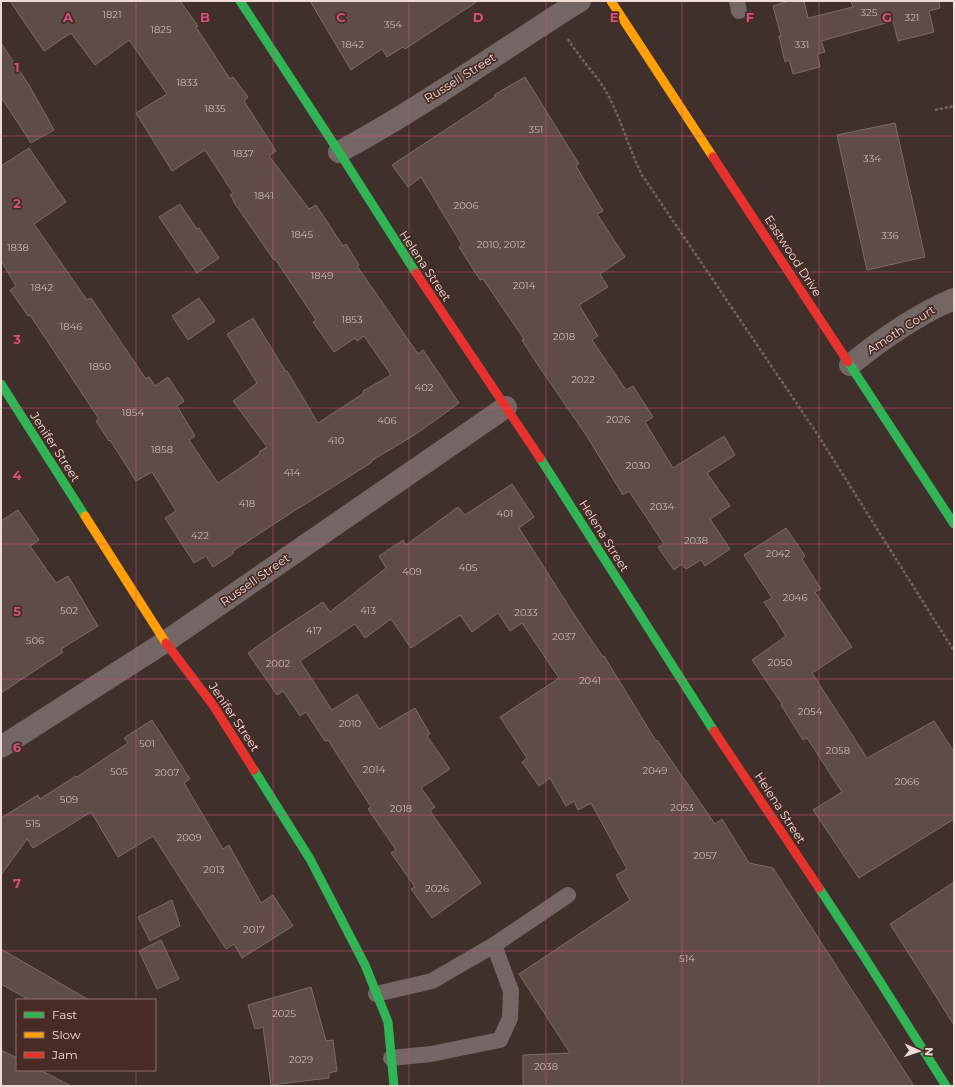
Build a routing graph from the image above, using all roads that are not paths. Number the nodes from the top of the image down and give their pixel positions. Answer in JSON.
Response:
{"nodes":[{"id":1,"x":240,"y":1,"type":"edge"},
{"id":2,"x":580,"y":1,"type":"edge"},
{"id":3,"x":611,"y":1,"type":"edge"},
{"id":4,"x":339,"y":152,"type":"junction"},
{"id":5,"x":954,"y":299,"type":"edge"},
{"id":6,"x":850,"y":365,"type":"junction"},
{"id":7,"x":1,"y":384,"type":"edge"},
{"id":8,"x":506,"y":407,"type":"junction"},
{"id":9,"x":954,"y":524,"type":"edge"},
{"id":10,"x":165,"y":642,"type":"junction"},
{"id":11,"x":1,"y":747,"type":"edge"},
{"id":12,"x":568,"y":895,"type":"dead end"},
{"id":13,"x":494,"y":945,"type":"junction"},
{"id":14,"x":376,"y":994,"type":"junction"},
{"id":15,"x":391,"y":1058,"type":"junction"},
{"id":16,"x":394,"y":1086,"type":"edge"},
{"id":17,"x":946,"y":1086,"type":"edge"}],
"edges":[{"from":1,"to":4,"type":"street","name":"Helena Street"},
{"from":2,"to":4,"type":"street","name":"Russell Street"},
{"from":3,"to":6,"type":"street","name":"Eastwood Drive"},
{"from":4,"to":8,"type":"street","name":"Helena Street"},
{"from":5,"to":6,"type":"street","name":"Amoth Court"},
{"from":6,"to":9,"type":"street","name":"Eastwood Drive"},
{"from":7,"to":10,"type":"street","name":"Jenifer Street"},
{"from":8,"to":10,"type":"street","name":"Russell Street"},
{"from":8,"to":17,"type":"street","name":"Helena Street"},
{"from":10,"to":11,"type":"street","name":"Russell Street"},
{"from":10,"to":14,"type":"street","name":"Jenifer Street"},
{"from":12,"to":13,"type":"lane"},
{"from":13,"to":14,"type":"lane"},
{"from":13,"to":15,"type":"lane"},
{"from":14,"to":15,"type":"street","name":"Jenifer Street"},
{"from":15,"to":16,"type":"street","name":"Jenifer Street"}]}
